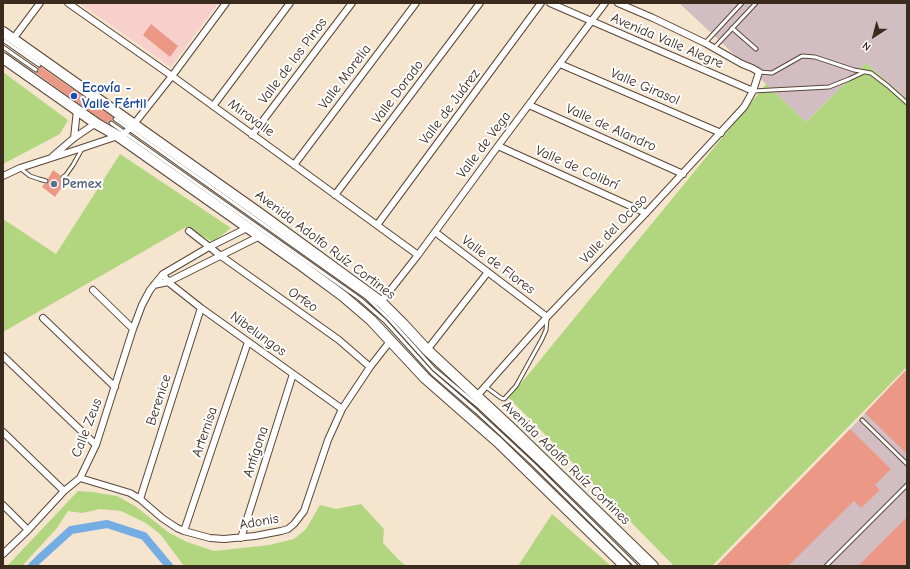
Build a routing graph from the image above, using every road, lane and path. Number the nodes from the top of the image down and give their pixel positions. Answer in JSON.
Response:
{"nodes":[{"id":1,"x":40,"y":3,"type":"edge"},
{"id":2,"x":68,"y":3,"type":"edge"},
{"id":3,"x":226,"y":3,"type":"edge"},
{"id":4,"x":290,"y":3,"type":"edge"},
{"id":5,"x":352,"y":3,"type":"edge"},
{"id":6,"x":416,"y":3,"type":"edge"},
{"id":7,"x":480,"y":3,"type":"edge"},
{"id":8,"x":541,"y":3,"type":"edge"},
{"id":9,"x":550,"y":3,"type":"edge"},
{"id":10,"x":605,"y":3,"type":"edge"},
{"id":11,"x":618,"y":3,"type":"edge"},
{"id":12,"x":742,"y":3,"type":"edge"},
{"id":13,"x":756,"y":3,"type":"edge"},
{"id":14,"x":591,"y":21,"type":"junction"},
{"id":15,"x":732,"y":28,"type":"junction"},
{"id":16,"x":3,"y":32,"type":"edge"},
{"id":17,"x":8,"y":40,"type":"edge"},
{"id":18,"x":705,"y":43,"type":"junction"},
{"id":19,"x":3,"y":47,"type":"edge"},
{"id":20,"x":714,"y":48,"type":"junction"},
{"id":21,"x":756,"y":49,"type":"dead end"},
{"id":22,"x":3,"y":58,"type":"edge"},
{"id":23,"x":560,"y":64,"type":"junction"},
{"id":24,"x":39,"y":66,"type":"dead end"},
{"id":25,"x":36,"y":70,"type":"dead end"},
{"id":26,"x":759,"y":72,"type":"junction"},
{"id":27,"x":864,"y":72,"type":"junction"},
{"id":28,"x":172,"y":76,"type":"junction"},
{"id":29,"x":753,"y":91,"type":"junction"},
{"id":30,"x":907,"y":103,"type":"edge"},
{"id":31,"x":529,"y":105,"type":"junction"},
{"id":32,"x":213,"y":106,"type":"junction"},
{"id":33,"x":77,"y":110,"type":"junction"},
{"id":34,"x":115,"y":119,"type":"dead end"},
{"id":35,"x":96,"y":123,"type":"junction"},
{"id":36,"x":111,"y":123,"type":"dead end"},
{"id":37,"x":126,"y":130,"type":"junction"},
{"id":38,"x":721,"y":133,"type":"junction"},
{"id":39,"x":252,"y":134,"type":"junction"},
{"id":40,"x":74,"y":138,"type":"junction"},
{"id":41,"x":498,"y":146,"type":"junction"},
{"id":42,"x":82,"y":148,"type":"junction"},
{"id":43,"x":51,"y":158,"type":"junction"},
{"id":44,"x":294,"y":164,"type":"junction"},
{"id":45,"x":20,"y":168,"type":"junction"},
{"id":46,"x":683,"y":174,"type":"junction"},
{"id":47,"x":3,"y":176,"type":"edge"},
{"id":48,"x":63,"y":177,"type":"dead end"},
{"id":49,"x":46,"y":181,"type":"dead end"},
{"id":50,"x":335,"y":195,"type":"junction"},
{"id":51,"x":646,"y":213,"type":"junction"},
{"id":52,"x":377,"y":225,"type":"junction"},
{"id":53,"x":247,"y":228,"type":"junction"},
{"id":54,"x":189,"y":231,"type":"dead end"},
{"id":55,"x":435,"y":232,"type":"junction"},
{"id":56,"x":260,"y":236,"type":"junction"},
{"id":57,"x":209,"y":247,"type":"junction"},
{"id":58,"x":418,"y":255,"type":"junction"},
{"id":59,"x":220,"y":256,"type":"junction"},
{"id":60,"x":488,"y":272,"type":"junction"},
{"id":61,"x":163,"y":274,"type":"junction"},
{"id":62,"x":168,"y":282,"type":"junction"},
{"id":63,"x":154,"y":285,"type":"junction"},
{"id":64,"x":93,"y":290,"type":"dead end"},
{"id":65,"x":382,"y":302,"type":"junction"},
{"id":66,"x":201,"y":308,"type":"junction"},
{"id":67,"x":547,"y":317,"type":"junction"},
{"id":68,"x":43,"y":318,"type":"dead end"},
{"id":69,"x":133,"y":329,"type":"junction"},
{"id":70,"x":390,"y":340,"type":"junction"},
{"id":71,"x":248,"y":342,"type":"junction"},
{"id":72,"x":426,"y":350,"type":"junction"},
{"id":73,"x":3,"y":356,"type":"edge"},
{"id":74,"x":370,"y":367,"type":"junction"},
{"id":75,"x":293,"y":374,"type":"junction"},
{"id":76,"x":485,"y":386,"type":"junction"},
{"id":77,"x":115,"y":387,"type":"junction"},
{"id":78,"x":476,"y":397,"type":"junction"},
{"id":79,"x":342,"y":409,"type":"junction"},
{"id":80,"x":862,"y":420,"type":"dead end"},
{"id":81,"x":3,"y":432,"type":"edge"},
{"id":82,"x":96,"y":445,"type":"junction"},
{"id":83,"x":907,"y":464,"type":"edge"},
{"id":84,"x":80,"y":478,"type":"junction"},
{"id":85,"x":907,"y":485,"type":"edge"},
{"id":86,"x":64,"y":491,"type":"junction"},
{"id":87,"x":140,"y":498,"type":"junction"},
{"id":88,"x":3,"y":505,"type":"edge"},
{"id":89,"x":28,"y":530,"type":"junction"},
{"id":90,"x":184,"y":531,"type":"junction"},
{"id":91,"x":241,"y":538,"type":"junction"},
{"id":92,"x":3,"y":554,"type":"edge"},
{"id":93,"x":626,"y":566,"type":"edge"},
{"id":94,"x":636,"y":566,"type":"edge"},
{"id":95,"x":644,"y":566,"type":"edge"},
{"id":96,"x":653,"y":566,"type":"edge"},
{"id":97,"x":826,"y":566,"type":"edge"}],
"edges":[{"from":1,"to":17,"type":"street"},
{"from":2,"to":28,"type":"street","name":"Miravalle"},
{"from":3,"to":28,"type":"street"},
{"from":4,"to":32,"type":"street"},
{"from":5,"to":39,"type":"street","name":"Valle de los Pinos"},
{"from":6,"to":44,"type":"street","name":"Valle Morelia"},
{"from":7,"to":50,"type":"street","name":"Valle Dorado"},
{"from":8,"to":52,"type":"street","name":"Valle de Juárez"},
{"from":9,"to":14,"type":"street","name":"Avenida Valle Alegre"},
{"from":10,"to":14,"type":"street","name":"Valle de Vega"},
{"from":11,"to":18,"type":"street","name":"Avenida Valle Alegre"},
{"from":12,"to":18,"type":"lane"},
{"from":13,"to":15,"type":"lane"},
{"from":14,"to":23,"type":"street","name":"Valle de Vega"},
{"from":14,"to":29,"type":"street","name":"Avenida Valle Alegre"},
{"from":15,"to":20,"type":"lane"},
{"from":15,"to":21,"type":"lane"},
{"from":16,"to":17,"type":"main road","name":"Avenida Adolfo Ruíz Cortines"},
{"from":17,"to":24,"type":"lane"},
{"from":17,"to":37,"type":"main road","name":"Avenida Adolfo Ruíz Cortines"},
{"from":18,"to":20,"type":"street","name":"Avenida Valle Alegre"},
{"from":19,"to":25,"type":"lane"},
{"from":20,"to":26,"type":"street","name":"Avenida Valle Alegre"},
{"from":22,"to":33,"type":"main road","name":"Avenida Adolfo Ruíz Cortines"},
{"from":23,"to":31,"type":"street","name":"Valle de Vega"},
{"from":23,"to":38,"type":"street","name":"Valle Girasol"},
{"from":26,"to":27,"type":"lane"},
{"from":26,"to":29,"type":"street","name":"Valle del Ocaso"},
{"from":27,"to":29,"type":"lane"},
{"from":27,"to":30,"type":"lane"},
{"from":28,"to":32,"type":"street","name":"Miravalle"},
{"from":28,"to":37,"type":"street"},
{"from":29,"to":38,"type":"street","name":"Valle del Ocaso"},
{"from":31,"to":41,"type":"street","name":"Valle de Vega"},
{"from":31,"to":46,"type":"street","name":"Valle de Alandro"},
{"from":32,"to":39,"type":"street","name":"Miravalle"},
{"from":33,"to":35,"type":"main road","name":"Avenida Adolfo Ruíz Cortines"},
{"from":33,"to":40,"type":"street"},
{"from":34,"to":37,"type":"lane"},
{"from":35,"to":37,"type":"main road","name":"Avenida Adolfo Ruíz Cortines"},
{"from":35,"to":40,"type":"street"},
{"from":36,"to":37,"type":"lane"},
{"from":37,"to":42,"type":"street"},
{"from":37,"to":53,"type":"main road","name":"Avenida Adolfo Ruíz Cortines"},
{"from":37,"to":65,"type":"main road","name":"Avenida Adolfo Ruíz Cortines"},
{"from":37,"to":94,"type":"lane"},
{"from":37,"to":95,"type":"lane"},
{"from":38,"to":46,"type":"street","name":"Valle del Ocaso"},
{"from":39,"to":44,"type":"street","name":"Miravalle"},
{"from":40,"to":43,"type":"street"},
{"from":41,"to":51,"type":"street","name":"Valle de Colibrí"},
{"from":41,"to":55,"type":"street","name":"Valle de Vega"},
{"from":42,"to":43,"type":"street"},
{"from":42,"to":48,"type":"lane"},
{"from":43,"to":45,"type":"street"},
{"from":44,"to":50,"type":"street","name":"Miravalle"},
{"from":45,"to":47,"type":"street"},
{"from":45,"to":49,"type":"lane"},
{"from":46,"to":51,"type":"street","name":"Valle del Ocaso"},
{"from":50,"to":52,"type":"street","name":"Miravalle"},
{"from":51,"to":67,"type":"street","name":"Valle del Ocaso"},
{"from":52,"to":58,"type":"street","name":"Miravalle"},
{"from":53,"to":56,"type":"main road","name":"Avenida Adolfo Ruíz Cortines"},
{"from":53,"to":57,"type":"street","name":"Calle Zeus"},
{"from":54,"to":57,"type":"street","name":"Orfeo"},
{"from":55,"to":58,"type":"street","name":"Valle de Vega"},
{"from":55,"to":60,"type":"street","name":"Valle de Flores"},
{"from":56,"to":59,"type":"street"},
{"from":56,"to":70,"type":"main road","name":"Avenida Adolfo Ruíz Cortines"},
{"from":57,"to":59,"type":"street","name":"Orfeo"},
{"from":57,"to":61,"type":"street","name":"Calle Zeus"},
{"from":58,"to":65,"type":"street","name":"Valle de Vega"},
{"from":59,"to":62,"type":"street"},
{"from":59,"to":74,"type":"street","name":"Orfeo"},
{"from":60,"to":67,"type":"street","name":"Valle de Flores"},
{"from":60,"to":72,"type":"street"},
{"from":61,"to":62,"type":"street","name":"Nibelungos"},
{"from":61,"to":63,"type":"street","name":"Calle Zeus"},
{"from":62,"to":63,"type":"street"},
{"from":62,"to":66,"type":"street","name":"Nibelungos"},
{"from":63,"to":69,"type":"street","name":"Calle Zeus"},
{"from":64,"to":69,"type":"street"},
{"from":65,"to":72,"type":"main road","name":"Avenida Adolfo Ruíz Cortines"},
{"from":66,"to":71,"type":"street","name":"Nibelungos"},
{"from":66,"to":87,"type":"street","name":"Berenice"},
{"from":67,"to":76,"type":"street","name":"Valle del Ocaso"},
{"from":67,"to":76,"type":"lane"},
{"from":68,"to":77,"type":"street"},
{"from":69,"to":77,"type":"street","name":"Calle Zeus"},
{"from":70,"to":74,"type":"street","name":"Adonis"},
{"from":70,"to":93,"type":"main road","name":"Avenida Adolfo Ruíz Cortines"},
{"from":71,"to":75,"type":"street","name":"Nibelungos"},
{"from":71,"to":90,"type":"street","name":"Artemisa"},
{"from":72,"to":78,"type":"main road","name":"Avenida Adolfo Ruíz Cortines"},
{"from":73,"to":82,"type":"street"},
{"from":74,"to":79,"type":"street","name":"Adonis"},
{"from":75,"to":79,"type":"street","name":"Nibelungos"},
{"from":75,"to":91,"type":"street","name":"Antígona"},
{"from":76,"to":78,"type":"street","name":"Valle del Ocaso"},
{"from":77,"to":82,"type":"street","name":"Calle Zeus"},
{"from":78,"to":96,"type":"main road","name":"Avenida Adolfo Ruíz Cortines"},
{"from":79,"to":91,"type":"street","name":"Adonis"},
{"from":80,"to":83,"type":"lane"},
{"from":81,"to":86,"type":"street"},
{"from":82,"to":84,"type":"street","name":"Calle Zeus"},
{"from":84,"to":86,"type":"street","name":"Calle Zeus"},
{"from":84,"to":87,"type":"street","name":"Adonis"},
{"from":85,"to":97,"type":"lane"},
{"from":86,"to":89,"type":"street","name":"Calle Zeus"},
{"from":87,"to":90,"type":"street","name":"Adonis"},
{"from":88,"to":89,"type":"street"},
{"from":89,"to":92,"type":"street","name":"Calle Zeus"},
{"from":90,"to":91,"type":"street","name":"Adonis"}]}
